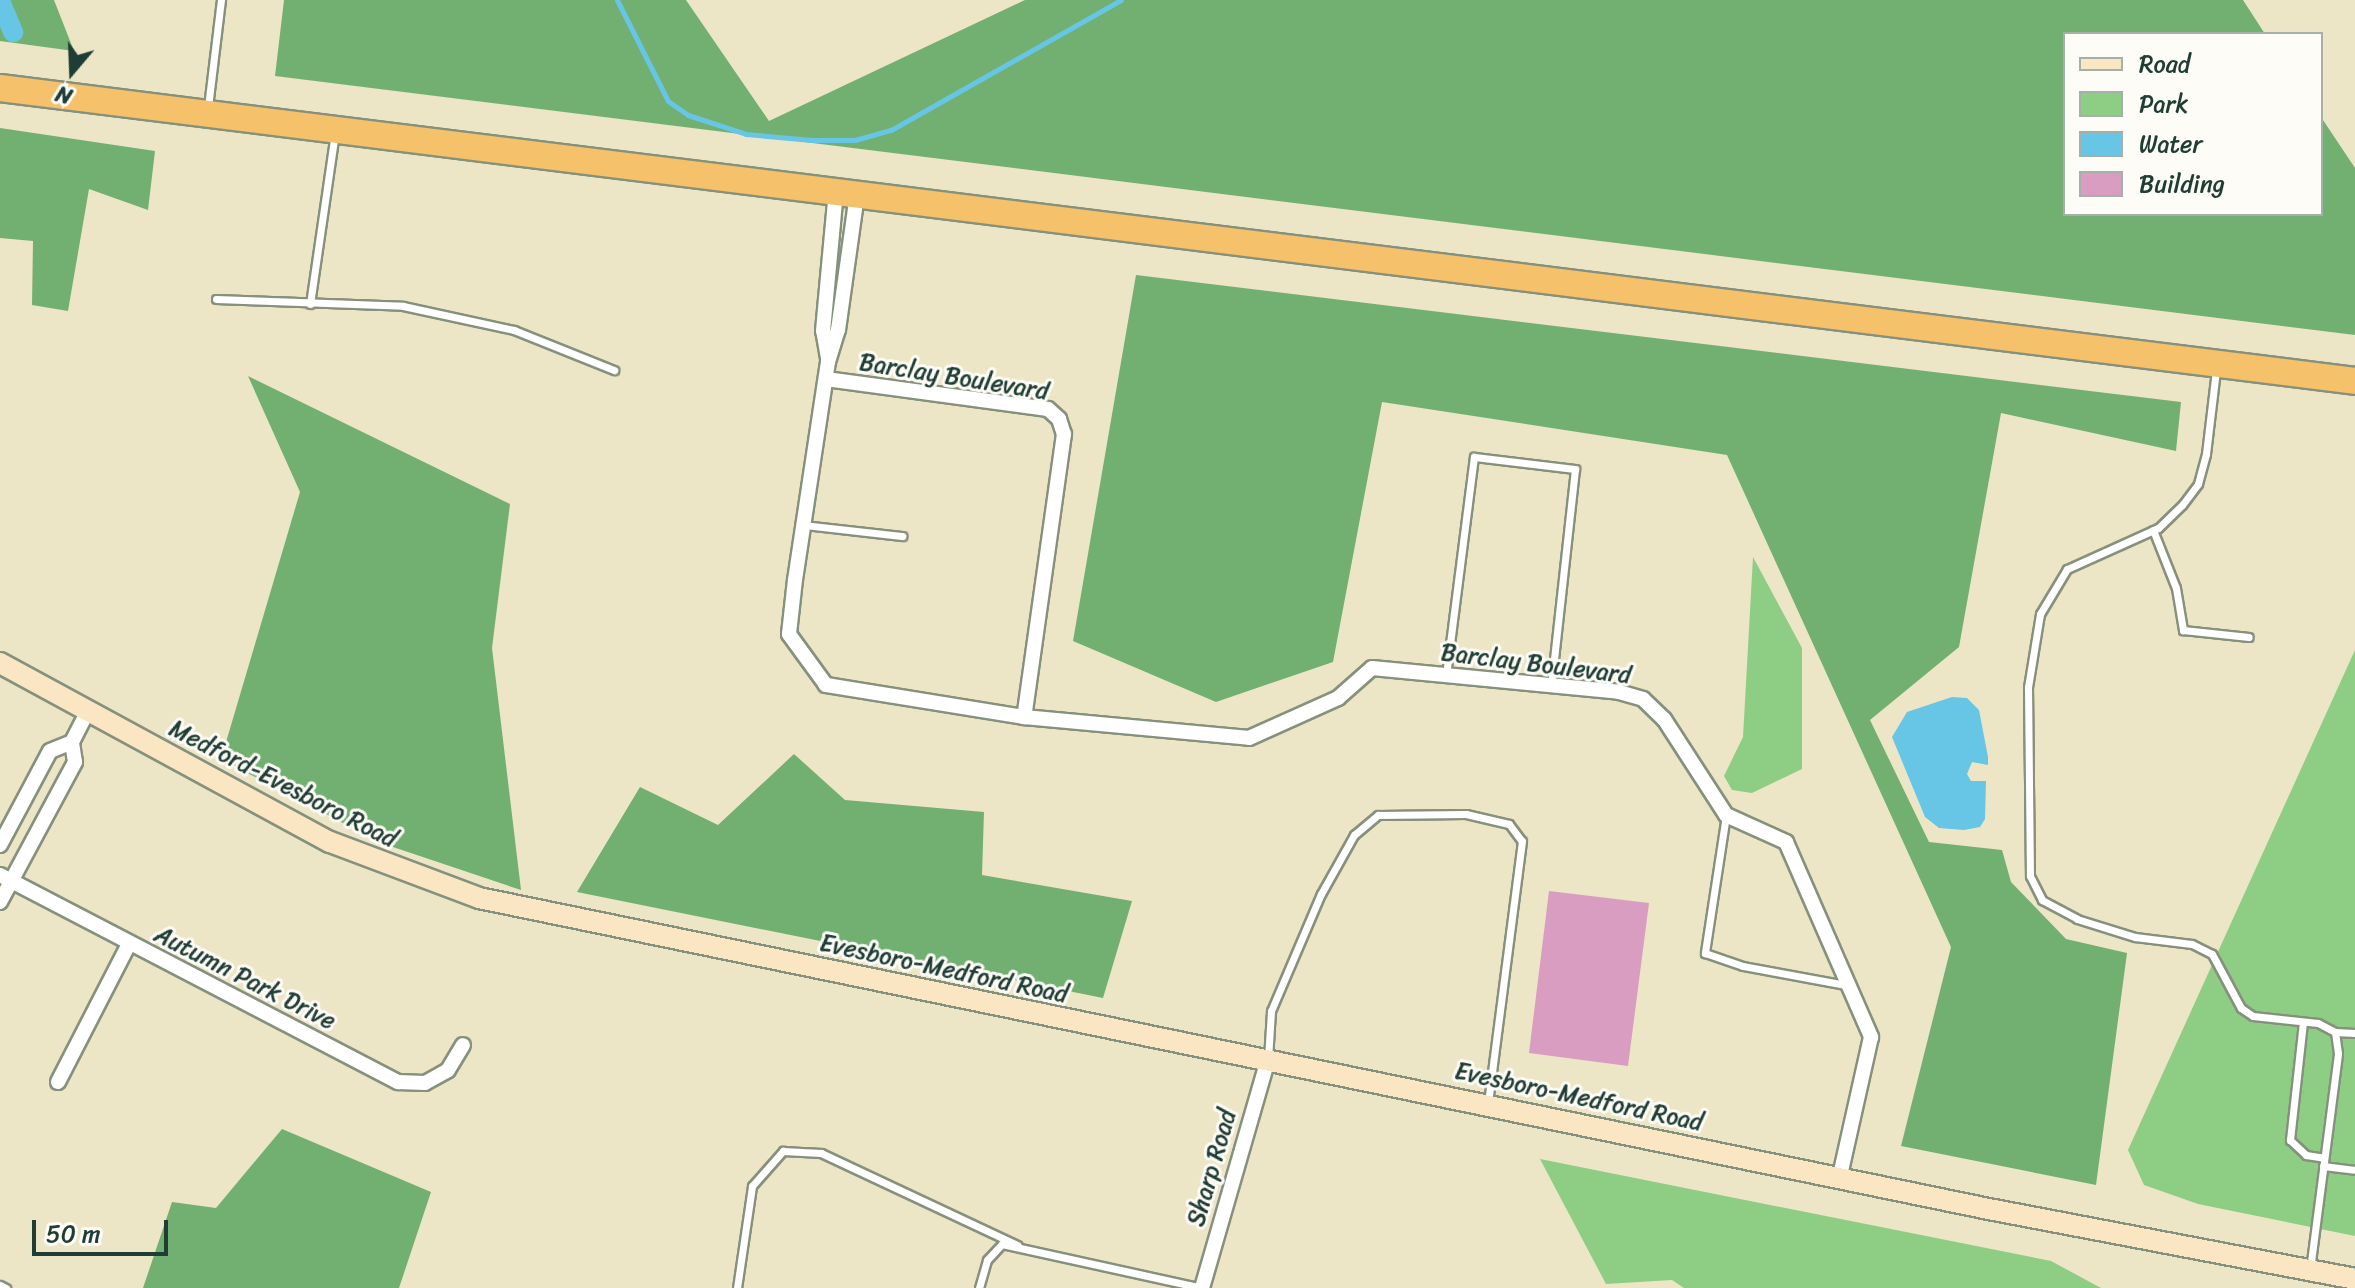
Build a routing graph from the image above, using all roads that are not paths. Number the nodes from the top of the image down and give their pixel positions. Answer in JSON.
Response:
{"nodes":[{"id":1,"x":221,"y":0,"type":"edge"},
{"id":2,"x":0,"y":88,"type":"edge"},
{"id":3,"x":207,"y":113,"type":"junction"},
{"id":4,"x":336,"y":131,"type":"junction"},
{"id":5,"x":847,"y":193,"type":"junction"},
{"id":6,"x":216,"y":299,"type":"dead end"},
{"id":7,"x":310,"y":304,"type":"junction"},
{"id":8,"x":828,"y":362,"type":"junction"},
{"id":9,"x":2217,"y":364,"type":"junction"},
{"id":10,"x":614,"y":370,"type":"dead end"},
{"id":11,"x":826,"y":379,"type":"junction"},
{"id":12,"x":2355,"y":381,"type":"edge"},
{"id":13,"x":804,"y":525,"type":"junction"},
{"id":14,"x":2153,"y":530,"type":"junction"},
{"id":15,"x":902,"y":536,"type":"dead end"},
{"id":16,"x":2249,"y":637,"type":"dead end"},
{"id":17,"x":0,"y":663,"type":"edge"},
{"id":18,"x":1446,"y":675,"type":"junction"},
{"id":19,"x":1551,"y":685,"type":"junction"},
{"id":20,"x":88,"y":711,"type":"junction"},
{"id":21,"x":1024,"y":717,"type":"junction"},
{"id":22,"x":72,"y":742,"type":"junction"},
{"id":23,"x":1726,"y":815,"type":"junction"},
{"id":24,"x":0,"y":845,"type":"edge"},
{"id":25,"x":6,"y":878,"type":"edge"},
{"id":26,"x":0,"y":902,"type":"edge"},
{"id":27,"x":129,"y":944,"type":"junction"},
{"id":28,"x":792,"y":964,"type":"joint"},
{"id":29,"x":1846,"y":985,"type":"junction"},
{"id":30,"x":2303,"y":1022,"type":"junction"},
{"id":31,"x":2335,"y":1032,"type":"junction"},
{"id":32,"x":2355,"y":1033,"type":"edge"},
{"id":33,"x":463,"y":1045,"type":"dead end"},
{"id":34,"x":1268,"y":1060,"type":"junction"},
{"id":35,"x":58,"y":1082,"type":"dead end"},
{"id":36,"x":1487,"y":1105,"type":"junction"},
{"id":37,"x":2324,"y":1162,"type":"junction"},
{"id":38,"x":2355,"y":1170,"type":"edge"},
{"id":39,"x":1840,"y":1176,"type":"junction"},
{"id":40,"x":1017,"y":1245,"type":"junction"},
{"id":41,"x":2310,"y":1270,"type":"junction"},
{"id":42,"x":2355,"y":1279,"type":"edge"},
{"id":43,"x":0,"y":1285,"type":"edge"},
{"id":44,"x":6,"y":1288,"type":"edge"},
{"id":45,"x":737,"y":1288,"type":"edge"},
{"id":46,"x":979,"y":1288,"type":"edge"},
{"id":47,"x":1202,"y":1288,"type":"edge"}],
"edges":[{"from":1,"to":3,"type":"lane"},
{"from":2,"to":3,"type":"highway"},
{"from":3,"to":4,"type":"highway"},
{"from":4,"to":5,"type":"highway"},
{"from":4,"to":7,"type":"lane"},
{"from":5,"to":8,"type":"street","name":"Barclay Boulevard"},
{"from":5,"to":8,"type":"street","name":"Barclay Boulevard"},
{"from":5,"to":9,"type":"highway"},
{"from":6,"to":7,"type":"lane"},
{"from":7,"to":10,"type":"lane"},
{"from":8,"to":11,"type":"street","name":"Barclay Boulevard"},
{"from":9,"to":12,"type":"highway"},
{"from":9,"to":14,"type":"lane"},
{"from":11,"to":13,"type":"street","name":"Barclay Boulevard"},
{"from":11,"to":21,"type":"street","name":"Barclay Boulevard"},
{"from":13,"to":15,"type":"lane"},
{"from":13,"to":21,"type":"street","name":"Barclay Boulevard"},
{"from":14,"to":16,"type":"lane"},
{"from":14,"to":30,"type":"lane"},
{"from":17,"to":20,"type":"street","name":"Medford-Evesboro Road"},
{"from":18,"to":19,"type":"street","name":"Barclay Boulevard"},
{"from":18,"to":19,"type":"lane"},
{"from":18,"to":21,"type":"street","name":"Barclay Boulevard"},
{"from":19,"to":23,"type":"street","name":"Barclay Boulevard"},
{"from":20,"to":22,"type":"street"},
{"from":20,"to":28,"type":"street","name":"Medford-Evesboro Road"},
{"from":22,"to":24,"type":"street"},
{"from":22,"to":25,"type":"street"},
{"from":23,"to":29,"type":"street"},
{"from":23,"to":29,"type":"lane"},
{"from":25,"to":26,"type":"street"},
{"from":25,"to":27,"type":"street","name":"Autumn Park Drive"},
{"from":27,"to":33,"type":"street","name":"Autumn Park Drive"},
{"from":27,"to":35,"type":"street"},
{"from":28,"to":34,"type":"street","name":"Evesboro-Medford Road"},
{"from":29,"to":39,"type":"street"},
{"from":30,"to":31,"type":"lane"},
{"from":30,"to":37,"type":"lane"},
{"from":31,"to":32,"type":"lane"},
{"from":31,"to":37,"type":"lane"},
{"from":34,"to":36,"type":"street","name":"Evesboro-Medford Road"},
{"from":34,"to":36,"type":"lane"},
{"from":34,"to":47,"type":"street","name":"Sharp Road"},
{"from":36,"to":39,"type":"street","name":"Evesboro-Medford Road"},
{"from":37,"to":38,"type":"lane"},
{"from":37,"to":41,"type":"lane"},
{"from":39,"to":41,"type":"street","name":"Evesboro-Medford Road"},
{"from":40,"to":45,"type":"lane"},
{"from":40,"to":46,"type":"lane"},
{"from":40,"to":47,"type":"lane"},
{"from":41,"to":42,"type":"street","name":"Evesboro-Medford Road"},
{"from":43,"to":44,"type":"lane"}]}
